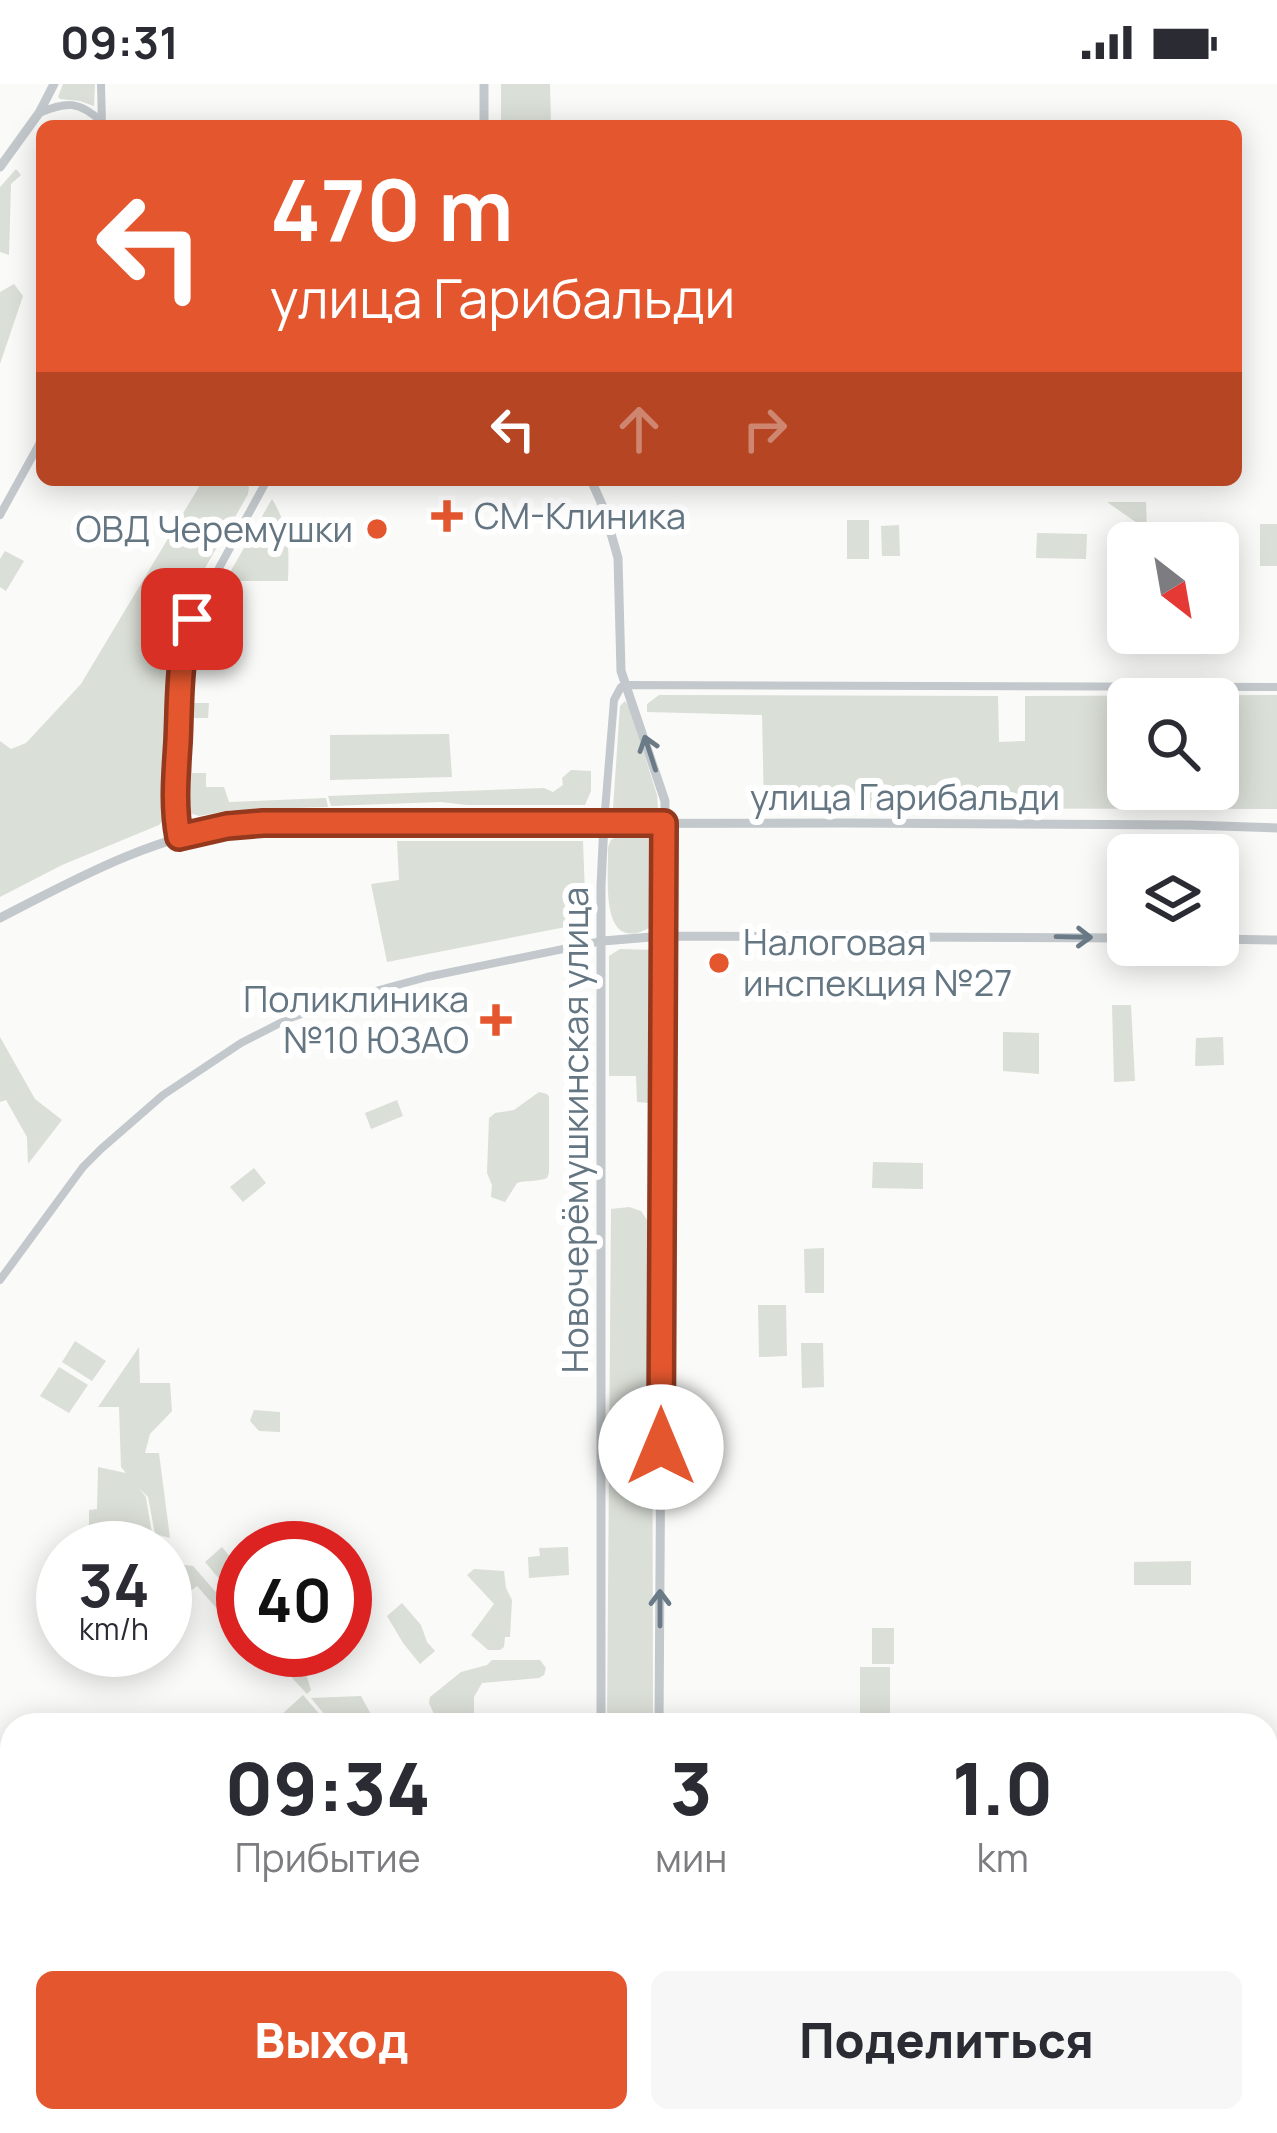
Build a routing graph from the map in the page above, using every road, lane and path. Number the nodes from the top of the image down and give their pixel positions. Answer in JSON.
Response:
{"nodes":[{"id":1,"x":54,"y":84,"type":"edge"},
{"id":2,"x":101,"y":84,"type":"edge"},
{"id":3,"x":484,"y":84,"type":"edge"},
{"id":4,"x":39,"y":112,"type":"junction"},
{"id":5,"x":98,"y":120,"type":"edge"},
{"id":6,"x":102,"y":120,"type":"edge"},
{"id":7,"x":484,"y":120,"type":"edge"},
{"id":8,"x":0,"y":167,"type":"edge"},
{"id":9,"x":36,"y":450,"type":"edge"},
{"id":10,"x":264,"y":486,"type":"edge"},
{"id":11,"x":594,"y":486,"type":"edge"},
{"id":12,"x":0,"y":515,"type":"edge"},
{"id":13,"x":627,"y":685,"type":"junction"},
{"id":14,"x":1277,"y":687,"type":"edge"},
{"id":15,"x":604,"y":823,"type":"junction"},
{"id":16,"x":664,"y":823,"type":"junction"},
{"id":17,"x":1277,"y":828,"type":"edge"},
{"id":18,"x":179,"y":837,"type":"junction"},
{"id":19,"x":0,"y":918,"type":"edge"},
{"id":20,"x":663,"y":936,"type":"junction"},
{"id":21,"x":1107,"y":938,"type":"edge"},
{"id":22,"x":1239,"y":939,"type":"edge"},
{"id":23,"x":1277,"y":940,"type":"edge"},
{"id":24,"x":603,"y":941,"type":"junction"},
{"id":25,"x":0,"y":1280,"type":"edge"},
{"id":26,"x":601,"y":1713,"type":"edge"},
{"id":27,"x":659,"y":1713,"type":"edge"}],
"edges":[{"from":1,"to":4,"type":"street"},
{"from":2,"to":6,"type":"street"},
{"from":3,"to":7,"type":"street"},
{"from":4,"to":5,"type":"street"},
{"from":4,"to":8,"type":"street"},
{"from":9,"to":12,"type":"street"},
{"from":10,"to":18,"type":"street"},
{"from":11,"to":13,"type":"street","name":"Новочерёмушкинская улица"},
{"from":13,"to":14,"type":"street"},
{"from":13,"to":15,"type":"street","name":"Новочерёмушкинская улица"},
{"from":16,"to":13,"type":"street","name":"Новочерёмушкинская улица","one_way":true},
{"from":15,"to":16,"type":"street","name":"улица Гарибальди"},
{"from":15,"to":18,"type":"street","name":"улица Гарибальди"},
{"from":15,"to":24,"type":"street","name":"Новочерёмушкинская улица"},
{"from":16,"to":17,"type":"street","name":"улица Гарибальди"},
{"from":16,"to":20,"type":"street","name":"Новочерёмушкинская улица"},
{"from":18,"to":19,"type":"street","name":"улица Гарибальди"},
{"from":20,"to":21,"type":"street","one_way":true},
{"from":20,"to":24,"type":"street"},
{"from":27,"to":20,"type":"street","name":"Новочерёмушкинская улица","one_way":true},
{"from":22,"to":23,"type":"street"},
{"from":24,"to":25,"type":"street"},
{"from":24,"to":26,"type":"street","name":"Новочерёмушкинская улица"}]}
